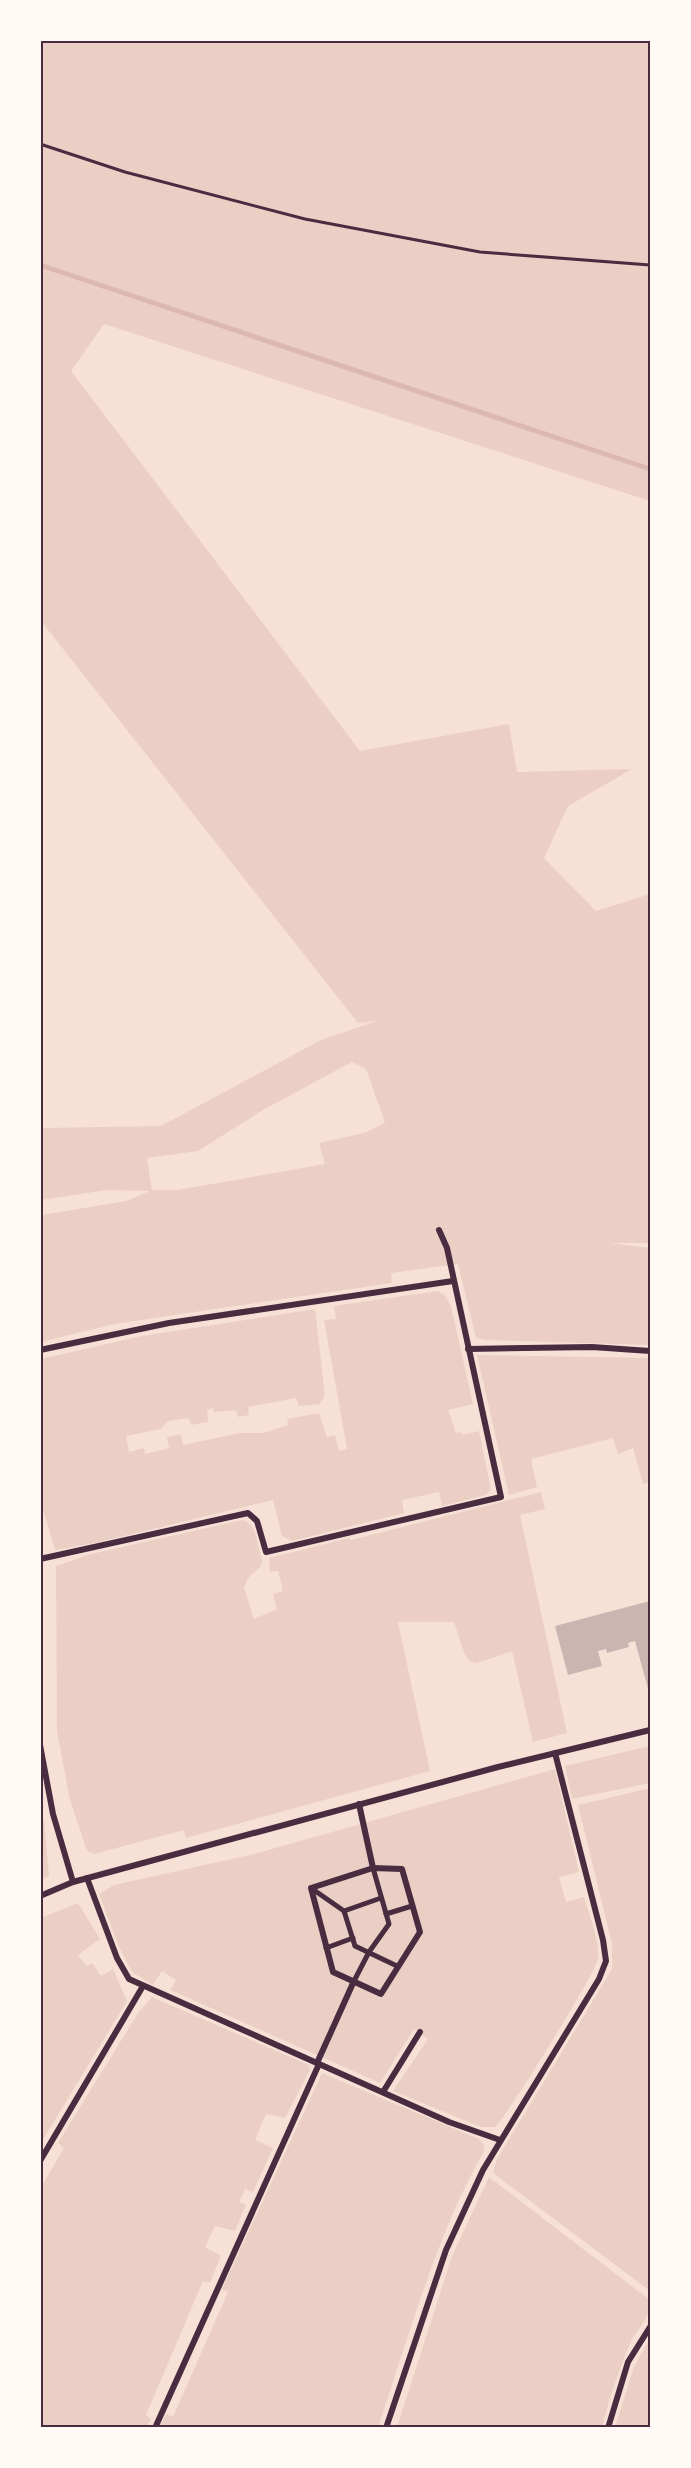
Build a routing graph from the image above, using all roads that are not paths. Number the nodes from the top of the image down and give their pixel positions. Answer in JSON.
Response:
{"nodes":[{"id":1,"x":439,"y":1230,"type":"dead end"},
{"id":2,"x":453,"y":1281,"type":"junction"},
{"id":3,"x":468,"y":1349,"type":"junction"},
{"id":4,"x":40,"y":1350,"type":"edge"},
{"id":5,"x":651,"y":1351,"type":"edge"},
{"id":6,"x":40,"y":1559,"type":"edge"},
{"id":7,"x":651,"y":1730,"type":"edge"},
{"id":8,"x":40,"y":1745,"type":"edge"},
{"id":9,"x":555,"y":1753,"type":"junction"},
{"id":10,"x":358,"y":1804,"type":"junction"},
{"id":11,"x":373,"y":1868,"type":"junction"},
{"id":12,"x":87,"y":1878,"type":"junction"},
{"id":13,"x":73,"y":1882,"type":"junction"},
{"id":14,"x":311,"y":1888,"type":"junction"},
{"id":15,"x":40,"y":1896,"type":"edge"},
{"id":16,"x":381,"y":1898,"type":"junction"},
{"id":17,"x":412,"y":1905,"type":"junction"},
{"id":18,"x":344,"y":1911,"type":"junction"},
{"id":19,"x":386,"y":1914,"type":"junction"},
{"id":20,"x":353,"y":1938,"type":"junction"},
{"id":21,"x":326,"y":1948,"type":"junction"},
{"id":22,"x":369,"y":1952,"type":"junction"},
{"id":23,"x":397,"y":1966,"type":"junction"},
{"id":24,"x":354,"y":1981,"type":"junction"},
{"id":25,"x":143,"y":1986,"type":"junction"},
{"id":26,"x":420,"y":2032,"type":"dead end"},
{"id":27,"x":318,"y":2063,"type":"junction"},
{"id":28,"x":383,"y":2092,"type":"junction"},
{"id":29,"x":500,"y":2140,"type":"junction"},
{"id":30,"x":40,"y":2161,"type":"edge"},
{"id":31,"x":651,"y":2326,"type":"edge"},
{"id":32,"x":155,"y":2427,"type":"edge"},
{"id":33,"x":386,"y":2427,"type":"edge"},
{"id":34,"x":608,"y":2427,"type":"edge"}],
"edges":[{"from":1,"to":2,"type":"street"},
{"from":2,"to":3,"type":"street"},
{"from":2,"to":4,"type":"street"},
{"from":3,"to":5,"type":"street"},
{"from":3,"to":6,"type":"street"},
{"from":7,"to":9,"type":"street"},
{"from":8,"to":13,"type":"street"},
{"from":9,"to":10,"type":"street"},
{"from":9,"to":29,"type":"street"},
{"from":10,"to":11,"type":"street"},
{"from":10,"to":12,"type":"street"},
{"from":11,"to":14,"type":"street"},
{"from":11,"to":16,"type":"street"},
{"from":11,"to":17,"type":"street"},
{"from":12,"to":13,"type":"street"},
{"from":12,"to":25,"type":"street"},
{"from":13,"to":15,"type":"street"},
{"from":14,"to":18,"type":"street"},
{"from":14,"to":21,"type":"street"},
{"from":16,"to":18,"type":"street"},
{"from":16,"to":19,"type":"street"},
{"from":17,"to":19,"type":"street"},
{"from":17,"to":23,"type":"street"},
{"from":18,"to":20,"type":"street"},
{"from":19,"to":22,"type":"street"},
{"from":20,"to":21,"type":"street"},
{"from":20,"to":22,"type":"street"},
{"from":21,"to":24,"type":"street"},
{"from":22,"to":23,"type":"street"},
{"from":22,"to":24,"type":"street"},
{"from":23,"to":24,"type":"street"},
{"from":24,"to":27,"type":"street"},
{"from":25,"to":27,"type":"street"},
{"from":25,"to":30,"type":"street"},
{"from":26,"to":28,"type":"street"},
{"from":27,"to":28,"type":"street"},
{"from":27,"to":32,"type":"street"},
{"from":28,"to":29,"type":"street"},
{"from":29,"to":33,"type":"street"},
{"from":31,"to":34,"type":"street"}]}
